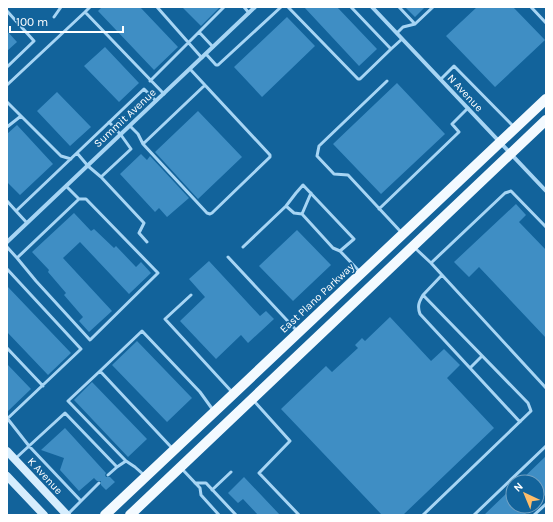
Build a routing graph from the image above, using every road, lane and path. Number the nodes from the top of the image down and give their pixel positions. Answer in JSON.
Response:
{"nodes":[{"id":1,"x":61,"y":7,"type":"edge"},
{"id":2,"x":90,"y":7,"type":"edge"},
{"id":3,"x":157,"y":7,"type":"edge"},
{"id":4,"x":224,"y":7,"type":"edge"},
{"id":5,"x":244,"y":7,"type":"edge"},
{"id":6,"x":256,"y":7,"type":"edge"},
{"id":7,"x":281,"y":7,"type":"edge"},
{"id":8,"x":288,"y":7,"type":"edge"},
{"id":9,"x":351,"y":7,"type":"edge"},
{"id":10,"x":359,"y":7,"type":"edge"},
{"id":11,"x":372,"y":7,"type":"edge"},
{"id":12,"x":399,"y":7,"type":"edge"},
{"id":13,"x":433,"y":7,"type":"edge"},
{"id":14,"x":531,"y":7,"type":"edge"},
{"id":15,"x":7,"y":11,"type":"edge"},
{"id":16,"x":355,"y":11,"type":"junction"},
{"id":17,"x":85,"y":12,"type":"junction"},
{"id":18,"x":250,"y":13,"type":"junction"},
{"id":19,"x":54,"y":17,"type":"dead end"},
{"id":20,"x":546,"y":23,"type":"edge"},
{"id":21,"x":415,"y":24,"type":"junction"},
{"id":22,"x":199,"y":32,"type":"junction"},
{"id":23,"x":397,"y":33,"type":"junction"},
{"id":24,"x":402,"y":39,"type":"junction"},
{"id":25,"x":189,"y":42,"type":"junction"},
{"id":26,"x":213,"y":47,"type":"junction"},
{"id":27,"x":391,"y":49,"type":"junction"},
{"id":28,"x":206,"y":54,"type":"junction"},
{"id":29,"x":202,"y":58,"type":"junction"},
{"id":30,"x":7,"y":67,"type":"edge"},
{"id":31,"x":190,"y":69,"type":"junction"},
{"id":32,"x":440,"y":79,"type":"junction"},
{"id":33,"x":150,"y":81,"type":"junction"},
{"id":34,"x":386,"y":81,"type":"dead end"},
{"id":35,"x":205,"y":85,"type":"junction"},
{"id":36,"x":7,"y":86,"type":"edge"},
{"id":37,"x":164,"y":94,"type":"junction"},
{"id":38,"x":546,"y":99,"type":"edge"},
{"id":39,"x":7,"y":102,"type":"edge"},
{"id":40,"x":156,"y":102,"type":"junction"},
{"id":41,"x":468,"y":108,"type":"junction"},
{"id":42,"x":21,"y":116,"type":"junction"},
{"id":43,"x":546,"y":120,"type":"edge"},
{"id":44,"x":109,"y":122,"type":"junction"},
{"id":45,"x":130,"y":126,"type":"junction"},
{"id":46,"x":7,"y":127,"type":"edge"},
{"id":47,"x":515,"y":129,"type":"junction"},
{"id":48,"x":121,"y":135,"type":"junction"},
{"id":49,"x":500,"y":143,"type":"junction"},
{"id":50,"x":142,"y":144,"type":"junction"},
{"id":51,"x":77,"y":153,"type":"junction"},
{"id":52,"x":511,"y":154,"type":"junction"},
{"id":53,"x":71,"y":158,"type":"junction"},
{"id":54,"x":88,"y":166,"type":"junction"},
{"id":55,"x":101,"y":176,"type":"junction"},
{"id":56,"x":66,"y":186,"type":"junction"},
{"id":57,"x":546,"y":191,"type":"edge"},
{"id":58,"x":311,"y":193,"type":"junction"},
{"id":59,"x":79,"y":199,"type":"junction"},
{"id":60,"x":7,"y":201,"type":"edge"},
{"id":61,"x":286,"y":206,"type":"junction"},
{"id":62,"x":379,"y":209,"type":"junction"},
{"id":63,"x":16,"y":211,"type":"junction"},
{"id":64,"x":302,"y":214,"type":"junction"},
{"id":65,"x":28,"y":223,"type":"junction"},
{"id":66,"x":546,"y":227,"type":"edge"},
{"id":67,"x":402,"y":234,"type":"junction"},
{"id":68,"x":7,"y":242,"type":"edge"},
{"id":69,"x":147,"y":242,"type":"dead end"},
{"id":70,"x":414,"y":246,"type":"junction"},
{"id":71,"x":7,"y":247,"type":"edge"},
{"id":72,"x":243,"y":247,"type":"dead end"},
{"id":73,"x":340,"y":251,"type":"junction"},
{"id":74,"x":228,"y":257,"type":"dead end"},
{"id":75,"x":17,"y":258,"type":"junction"},
{"id":76,"x":431,"y":263,"type":"junction"},
{"id":77,"x":7,"y":269,"type":"edge"},
{"id":78,"x":361,"y":273,"type":"junction"},
{"id":79,"x":442,"y":275,"type":"junction"},
{"id":80,"x":191,"y":295,"type":"dead end"},
{"id":81,"x":424,"y":295,"type":"junction"},
{"id":82,"x":299,"y":332,"type":"junction"},
{"id":83,"x":310,"y":344,"type":"junction"},
{"id":84,"x":7,"y":348,"type":"edge"},
{"id":85,"x":482,"y":356,"type":"junction"},
{"id":86,"x":470,"y":368,"type":"junction"},
{"id":87,"x":100,"y":371,"type":"junction"},
{"id":88,"x":43,"y":386,"type":"junction"},
{"id":89,"x":546,"y":388,"type":"edge"},
{"id":90,"x":234,"y":393,"type":"junction"},
{"id":91,"x":252,"y":399,"type":"junction"},
{"id":92,"x":214,"y":412,"type":"junction"},
{"id":93,"x":7,"y":418,"type":"edge"},
{"id":94,"x":520,"y":422,"type":"junction"},
{"id":95,"x":29,"y":446,"type":"junction"},
{"id":96,"x":546,"y":446,"type":"edge"},
{"id":97,"x":174,"y":450,"type":"junction"},
{"id":98,"x":7,"y":451,"type":"edge"},
{"id":99,"x":15,"y":460,"type":"junction"},
{"id":100,"x":126,"y":461,"type":"junction"},
{"id":101,"x":117,"y":467,"type":"junction"},
{"id":102,"x":180,"y":468,"type":"junction"},
{"id":103,"x":231,"y":472,"type":"dead end"},
{"id":104,"x":108,"y":475,"type":"dead end"},
{"id":105,"x":146,"y":477,"type":"junction"},
{"id":106,"x":8,"y":480,"type":"edge"},
{"id":107,"x":99,"y":483,"type":"dead end"},
{"id":108,"x":195,"y":483,"type":"junction"},
{"id":109,"x":212,"y":490,"type":"junction"},
{"id":110,"x":81,"y":501,"type":"junction"},
{"id":111,"x":546,"y":504,"type":"edge"},
{"id":112,"x":44,"y":515,"type":"edge"},
{"id":113,"x":67,"y":515,"type":"edge"},
{"id":114,"x":105,"y":515,"type":"edge"},
{"id":115,"x":130,"y":515,"type":"edge"},
{"id":116,"x":219,"y":515,"type":"edge"},
{"id":117,"x":236,"y":515,"type":"edge"},
{"id":118,"x":299,"y":515,"type":"edge"},
{"id":119,"x":423,"y":515,"type":"edge"},
{"id":120,"x":474,"y":515,"type":"edge"},
{"id":121,"x":534,"y":515,"type":"edge"}],
"edges":[{"from":1,"to":19,"type":"lane"},
{"from":2,"to":17,"type":"lane"},
{"from":3,"to":25,"type":"lane"},
{"from":4,"to":22,"type":"lane"},
{"from":5,"to":18,"type":"lane"},
{"from":6,"to":18,"type":"street","name":"Summit Avenue"},
{"from":7,"to":28,"type":"lane"},
{"from":8,"to":27,"type":"lane"},
{"from":9,"to":16,"type":"lane"},
{"from":10,"to":16,"type":"lane"},
{"from":11,"to":23,"type":"street","name":"N Avenue"},
{"from":12,"to":21,"type":"lane"},
{"from":13,"to":21,"type":"lane"},
{"from":14,"to":20,"type":"lane"},
{"from":15,"to":30,"type":"lane"},
{"from":16,"to":27,"type":"lane"},
{"from":17,"to":33,"type":"lane"},
{"from":17,"to":36,"type":"lane"},
{"from":18,"to":26,"type":"street","name":"Summit Avenue"},
{"from":21,"to":23,"type":"lane"},
{"from":22,"to":25,"type":"lane"},
{"from":22,"to":26,"type":"lane"},
{"from":23,"to":24,"type":"street","name":"N Avenue"},
{"from":24,"to":27,"type":"lane"},
{"from":24,"to":32,"type":"street","name":"N Avenue"},
{"from":25,"to":29,"type":"lane"},
{"from":25,"to":33,"type":"lane"},
{"from":26,"to":28,"type":"street","name":"Summit Avenue"},
{"from":28,"to":29,"type":"street","name":"Summit Avenue"},
{"from":29,"to":31,"type":"street","name":"Summit Avenue"},
{"from":31,"to":35,"type":"lane"},
{"from":31,"to":37,"type":"street","name":"Summit Avenue"},
{"from":32,"to":41,"type":"street","name":"N Avenue"},
{"from":32,"to":47,"type":"lane"},
{"from":33,"to":37,"type":"lane"},
{"from":34,"to":62,"type":"lane"},
{"from":35,"to":50,"type":"lane"},
{"from":35,"to":50,"type":"lane"},
{"from":37,"to":40,"type":"street","name":"Summit Avenue"},
{"from":38,"to":47,"type":"main road","name":"East Plano Parkway"},
{"from":39,"to":42,"type":"lane"},
{"from":40,"to":44,"type":"lane"},
{"from":40,"to":45,"type":"street","name":"Summit Avenue"},
{"from":41,"to":49,"type":"street","name":"N Avenue"},
{"from":41,"to":62,"type":"lane"},
{"from":42,"to":46,"type":"lane"},
{"from":42,"to":53,"type":"lane"},
{"from":43,"to":52,"type":"main road"},
{"from":44,"to":48,"type":"lane"},
{"from":44,"to":51,"type":"lane"},
{"from":45,"to":48,"type":"street","name":"Summit Avenue"},
{"from":45,"to":50,"type":"lane"},
{"from":47,"to":49,"type":"main road","name":"East Plano Parkway"},
{"from":48,"to":54,"type":"street","name":"Summit Avenue"},
{"from":48,"to":55,"type":"lane"},
{"from":49,"to":52,"type":"street","name":"N Avenue"},
{"from":49,"to":67,"type":"main road","name":"East Plano Parkway"},
{"from":51,"to":53,"type":"lane"},
{"from":51,"to":54,"type":"lane"},
{"from":52,"to":57,"type":"street","name":"N Avenue"},
{"from":52,"to":70,"type":"main road"},
{"from":53,"to":63,"type":"lane"},
{"from":54,"to":55,"type":"lane"},
{"from":54,"to":56,"type":"street","name":"Summit Avenue"},
{"from":55,"to":69,"type":"lane"},
{"from":56,"to":59,"type":"lane"},
{"from":56,"to":65,"type":"street","name":"Summit Avenue"},
{"from":58,"to":61,"type":"lane"},
{"from":58,"to":64,"type":"lane"},
{"from":58,"to":73,"type":"lane"},
{"from":59,"to":75,"type":"lane"},
{"from":59,"to":75,"type":"lane"},
{"from":60,"to":63,"type":"lane"},
{"from":61,"to":64,"type":"lane"},
{"from":61,"to":72,"type":"lane"},
{"from":62,"to":67,"type":"lane"},
{"from":63,"to":65,"type":"lane"},
{"from":64,"to":73,"type":"lane"},
{"from":65,"to":68,"type":"street","name":"Summit Avenue"},
{"from":66,"to":76,"type":"lane"},
{"from":67,"to":70,"type":"main road"},
{"from":67,"to":78,"type":"main road","name":"East Plano Parkway"},
{"from":70,"to":76,"type":"lane"},
{"from":70,"to":83,"type":"main road"},
{"from":71,"to":75,"type":"lane"},
{"from":73,"to":78,"type":"lane"},
{"from":74,"to":82,"type":"lane"},
{"from":76,"to":79,"type":"lane"},
{"from":77,"to":88,"type":"lane"},
{"from":78,"to":82,"type":"main road","name":"East Plano Parkway"},
{"from":79,"to":81,"type":"lane"},
{"from":79,"to":89,"type":"lane"},
{"from":80,"to":90,"type":"lane"},
{"from":81,"to":85,"type":"lane"},
{"from":81,"to":86,"type":"lane"},
{"from":82,"to":83,"type":"main road"},
{"from":82,"to":90,"type":"main road","name":"East Plano Parkway"},
{"from":83,"to":91,"type":"main road"},
{"from":84,"to":88,"type":"lane"},
{"from":85,"to":86,"type":"lane"},
{"from":85,"to":94,"type":"lane"},
{"from":86,"to":94,"type":"lane"},
{"from":87,"to":92,"type":"lane"},
{"from":87,"to":97,"type":"lane"},
{"from":87,"to":100,"type":"lane"},
{"from":88,"to":93,"type":"lane"},
{"from":90,"to":91,"type":"main road"},
{"from":90,"to":92,"type":"main road","name":"East Plano Parkway"},
{"from":91,"to":102,"type":"main road"},
{"from":91,"to":118,"type":"lane"},
{"from":92,"to":97,"type":"main road","name":"East Plano Parkway"},
{"from":93,"to":95,"type":"lane"},
{"from":94,"to":119,"type":"lane"},
{"from":95,"to":99,"type":"lane"},
{"from":95,"to":101,"type":"lane"},
{"from":95,"to":110,"type":"lane"},
{"from":96,"to":120,"type":"lane"},
{"from":97,"to":102,"type":"main road"},
{"from":97,"to":105,"type":"main road","name":"East Plano Parkway"},
{"from":98,"to":99,"type":"main road","name":"K Avenue"},
{"from":99,"to":113,"type":"main road","name":"K Avenue"},
{"from":100,"to":101,"type":"lane"},
{"from":100,"to":105,"type":"lane"},
{"from":101,"to":104,"type":"lane"},
{"from":102,"to":108,"type":"lane"},
{"from":102,"to":115,"type":"main road"},
{"from":103,"to":109,"type":"lane"},
{"from":105,"to":114,"type":"main road","name":"East Plano Parkway"},
{"from":106,"to":112,"type":"main road"},
{"from":107,"to":110,"type":"lane"},
{"from":108,"to":109,"type":"lane"},
{"from":108,"to":116,"type":"lane"},
{"from":109,"to":117,"type":"lane"},
{"from":110,"to":113,"type":"lane"},
{"from":111,"to":121,"type":"lane"}]}
